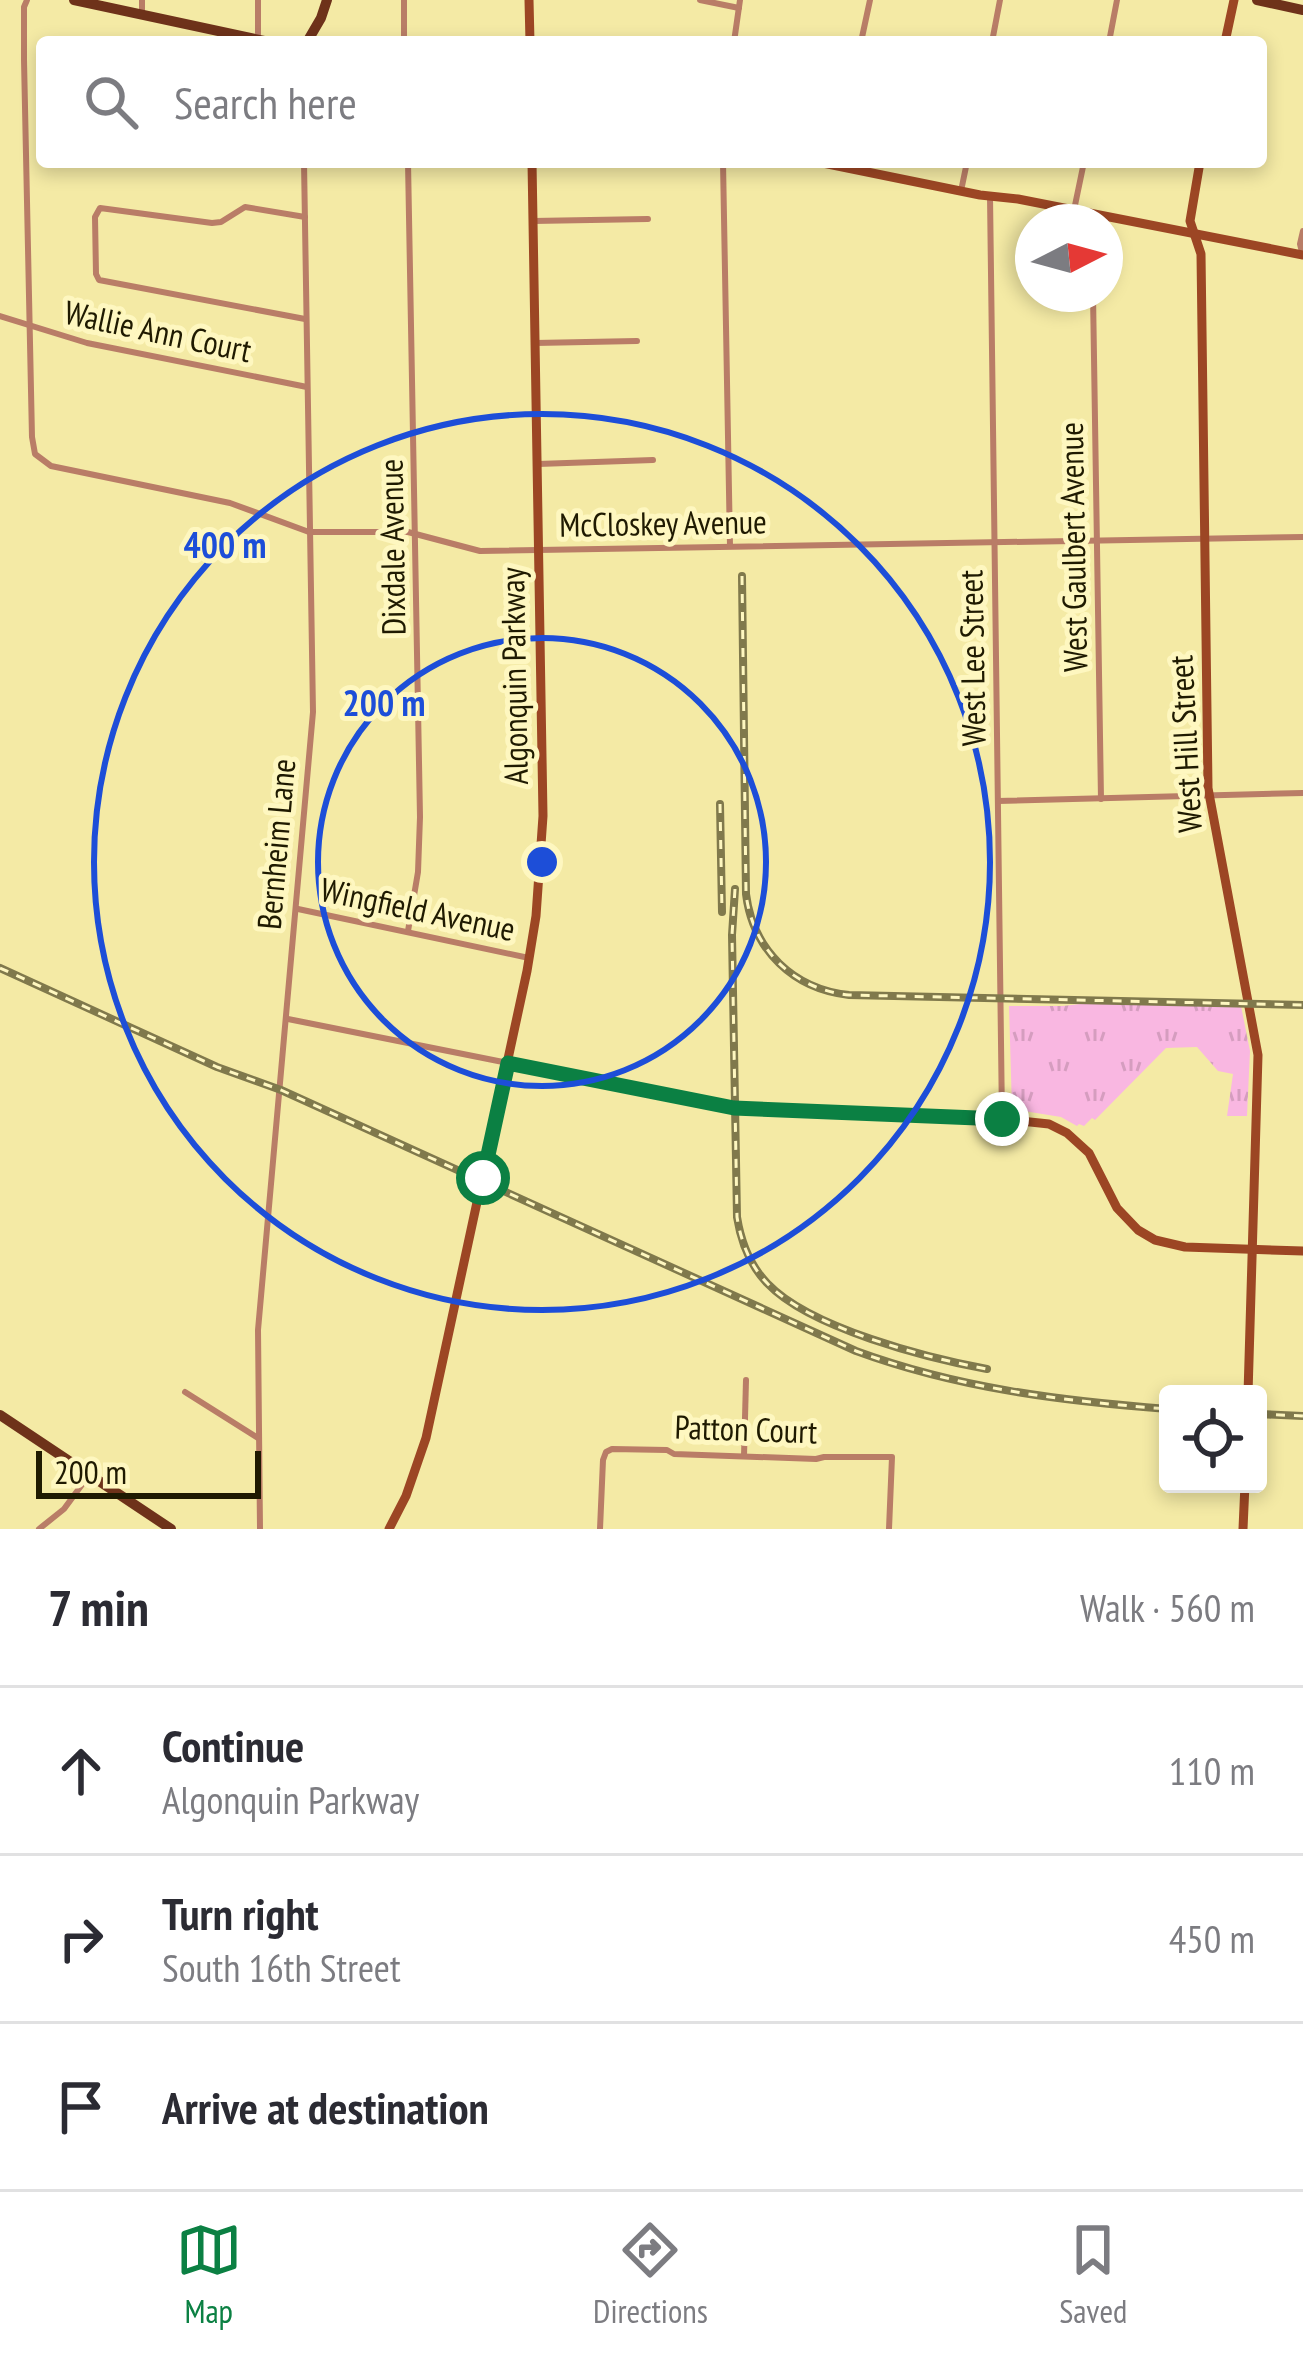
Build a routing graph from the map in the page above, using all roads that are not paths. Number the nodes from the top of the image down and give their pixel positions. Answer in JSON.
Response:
{"nodes":[{"id":1,"x":27,"y":0,"type":"edge"},
{"id":2,"x":74,"y":0,"type":"edge"},
{"id":3,"x":258,"y":0,"type":"edge"},
{"id":4,"x":327,"y":0,"type":"edge"},
{"id":5,"x":404,"y":0,"type":"edge"},
{"id":6,"x":530,"y":0,"type":"edge"},
{"id":7,"x":700,"y":0,"type":"edge"},
{"id":8,"x":870,"y":0,"type":"edge"},
{"id":9,"x":1000,"y":0,"type":"edge"},
{"id":10,"x":1117,"y":0,"type":"edge"},
{"id":11,"x":1234,"y":0,"type":"edge"},
{"id":12,"x":1257,"y":0,"type":"edge"},
{"id":13,"x":740,"y":4,"type":"edge"},
{"id":14,"x":142,"y":7,"type":"edge"},
{"id":15,"x":1303,"y":10,"type":"edge"},
{"id":16,"x":246,"y":36,"type":"edge"},
{"id":17,"x":263,"y":36,"type":"edge"},
{"id":18,"x":310,"y":36,"type":"edge"},
{"id":19,"x":404,"y":36,"type":"edge"},
{"id":20,"x":530,"y":36,"type":"edge"},
{"id":21,"x":735,"y":36,"type":"edge"},
{"id":22,"x":863,"y":36,"type":"edge"},
{"id":23,"x":993,"y":36,"type":"edge"},
{"id":24,"x":1109,"y":36,"type":"edge"},
{"id":25,"x":1226,"y":36,"type":"edge"},
{"id":26,"x":304,"y":168,"type":"edge"},
{"id":27,"x":408,"y":168,"type":"edge"},
{"id":28,"x":532,"y":168,"type":"edge"},
{"id":29,"x":722,"y":168,"type":"edge"},
{"id":30,"x":854,"y":168,"type":"edge"},
{"id":31,"x":966,"y":168,"type":"edge"},
{"id":32,"x":1083,"y":168,"type":"edge"},
{"id":33,"x":1199,"y":168,"type":"edge"},
{"id":34,"x":961,"y":191,"type":"junction"},
{"id":35,"x":990,"y":196,"type":"junction"},
{"id":36,"x":1037,"y":204,"type":"edge"},
{"id":37,"x":1074,"y":204,"type":"edge"},
{"id":38,"x":305,"y":217,"type":"junction"},
{"id":39,"x":648,"y":219,"type":"dead end"},
{"id":40,"x":533,"y":221,"type":"junction"},
{"id":41,"x":1123,"y":223,"type":"edge"},
{"id":42,"x":1303,"y":231,"type":"edge"},
{"id":43,"x":1194,"y":234,"type":"junction"},
{"id":44,"x":1303,"y":255,"type":"edge"},
{"id":45,"x":1093,"y":312,"type":"edge"},
{"id":46,"x":0,"y":316,"type":"edge"},
{"id":47,"x":306,"y":319,"type":"junction"},
{"id":48,"x":30,"y":327,"type":"junction"},
{"id":49,"x":637,"y":341,"type":"dead end"},
{"id":50,"x":535,"y":343,"type":"junction"},
{"id":51,"x":307,"y":387,"type":"junction"},
{"id":52,"x":653,"y":460,"type":"dead end"},
{"id":53,"x":538,"y":464,"type":"junction"},
{"id":54,"x":309,"y":532,"type":"junction"},
{"id":55,"x":416,"y":533,"type":"junction"},
{"id":56,"x":1303,"y":537,"type":"edge"},
{"id":57,"x":1204,"y":538,"type":"junction"},
{"id":58,"x":1097,"y":540,"type":"junction"},
{"id":59,"x":994,"y":541,"type":"junction"},
{"id":60,"x":730,"y":546,"type":"junction"},
{"id":61,"x":539,"y":550,"type":"junction"},
{"id":62,"x":1303,"y":794,"type":"edge"},
{"id":63,"x":1209,"y":796,"type":"junction"},
{"id":64,"x":1100,"y":799,"type":"junction"},
{"id":65,"x":998,"y":801,"type":"junction"},
{"id":66,"x":297,"y":909,"type":"junction"},
{"id":67,"x":409,"y":931,"type":"junction"},
{"id":68,"x":529,"y":958,"type":"junction"},
{"id":69,"x":288,"y":1018,"type":"junction"},
{"id":70,"x":508,"y":1063,"type":"junction"},
{"id":71,"x":1002,"y":1119,"type":"junction"},
{"id":72,"x":1252,"y":1250,"type":"junction"},
{"id":73,"x":1303,"y":1251,"type":"edge"},
{"id":74,"x":746,"y":1380,"type":"dead end"},
{"id":75,"x":1248,"y":1385,"type":"edge"},
{"id":76,"x":185,"y":1392,"type":"dead end"},
{"id":77,"x":0,"y":1415,"type":"edge"},
{"id":78,"x":258,"y":1438,"type":"junction"},
{"id":79,"x":744,"y":1456,"type":"junction"},
{"id":80,"x":89,"y":1474,"type":"junction"},
{"id":81,"x":1245,"y":1493,"type":"edge"},
{"id":82,"x":393,"y":1528,"type":"edge"},
{"id":83,"x":38,"y":1529,"type":"edge"},
{"id":84,"x":171,"y":1529,"type":"edge"},
{"id":85,"x":260,"y":1529,"type":"edge"},
{"id":86,"x":600,"y":1529,"type":"edge"},
{"id":87,"x":889,"y":1529,"type":"edge"},
{"id":88,"x":1244,"y":1529,"type":"edge"}],
"edges":[{"from":1,"to":48,"type":"street"},
{"from":2,"to":14,"type":"main road"},
{"from":3,"to":17,"type":"street"},
{"from":4,"to":18,"type":"main road"},
{"from":5,"to":19,"type":"street"},
{"from":6,"to":20,"type":"street"},
{"from":7,"to":13,"type":"street"},
{"from":8,"to":22,"type":"street"},
{"from":9,"to":23,"type":"street"},
{"from":10,"to":24,"type":"street"},
{"from":11,"to":25,"type":"street"},
{"from":12,"to":15,"type":"main road"},
{"from":13,"to":21,"type":"street"},
{"from":14,"to":16,"type":"main road"},
{"from":26,"to":38,"type":"street","name":"Bernheim Lane"},
{"from":27,"to":55,"type":"street","name":"Dixdale Avenue"},
{"from":28,"to":40,"type":"street","name":"Algonquin Parkway"},
{"from":29,"to":60,"type":"street"},
{"from":30,"to":34,"type":"street"},
{"from":31,"to":34,"type":"street"},
{"from":32,"to":37,"type":"street"},
{"from":33,"to":43,"type":"street","name":"West Hill Street"},
{"from":34,"to":35,"type":"street"},
{"from":35,"to":36,"type":"street"},
{"from":35,"to":59,"type":"street","name":"West Lee Street"},
{"from":38,"to":47,"type":"street","name":"Bernheim Lane"},
{"from":38,"to":47,"type":"street"},
{"from":39,"to":40,"type":"street"},
{"from":40,"to":50,"type":"street","name":"Algonquin Parkway"},
{"from":41,"to":43,"type":"street"},
{"from":42,"to":44,"type":"street"},
{"from":43,"to":44,"type":"street"},
{"from":43,"to":57,"type":"street","name":"West Hill Street"},
{"from":45,"to":58,"type":"street","name":"West Gaulbert Avenue"},
{"from":46,"to":48,"type":"street","name":"Wallie Ann Court"},
{"from":47,"to":51,"type":"street","name":"Bernheim Lane"},
{"from":48,"to":51,"type":"street","name":"Wallie Ann Court"},
{"from":48,"to":54,"type":"street","name":"McCloskey Avenue"},
{"from":49,"to":50,"type":"street"},
{"from":50,"to":53,"type":"street","name":"Algonquin Parkway"},
{"from":51,"to":54,"type":"street","name":"Bernheim Lane"},
{"from":52,"to":53,"type":"street"},
{"from":53,"to":61,"type":"street","name":"Algonquin Parkway"},
{"from":54,"to":55,"type":"street","name":"McCloskey Avenue"},
{"from":54,"to":66,"type":"street","name":"Bernheim Lane"},
{"from":55,"to":61,"type":"street","name":"McCloskey Avenue"},
{"from":55,"to":67,"type":"street","name":"Dixdale Avenue"},
{"from":56,"to":57,"type":"street","name":"McCloskey Avenue"},
{"from":57,"to":58,"type":"street","name":"McCloskey Avenue"},
{"from":57,"to":63,"type":"street","name":"West Hill Street"},
{"from":58,"to":59,"type":"street","name":"McCloskey Avenue"},
{"from":58,"to":64,"type":"street","name":"West Gaulbert Avenue"},
{"from":59,"to":60,"type":"street","name":"McCloskey Avenue"},
{"from":59,"to":65,"type":"street","name":"West Lee Street"},
{"from":60,"to":61,"type":"street","name":"McCloskey Avenue"},
{"from":61,"to":68,"type":"street","name":"Algonquin Parkway"},
{"from":62,"to":63,"type":"street"},
{"from":63,"to":64,"type":"street"},
{"from":63,"to":72,"type":"street","name":"West Hill Street"},
{"from":64,"to":65,"type":"street"},
{"from":65,"to":71,"type":"street","name":"West Lee Street"},
{"from":66,"to":67,"type":"street","name":"Wingfield Avenue"},
{"from":66,"to":69,"type":"street","name":"Bernheim Lane"},
{"from":67,"to":68,"type":"street","name":"Wingfield Avenue"},
{"from":68,"to":70,"type":"street","name":"Algonquin Parkway"},
{"from":69,"to":70,"type":"street"},
{"from":69,"to":78,"type":"street","name":"Bernheim Lane"},
{"from":70,"to":71,"type":"street"},
{"from":70,"to":82,"type":"street","name":"Algonquin Parkway"},
{"from":71,"to":72,"type":"street"},
{"from":72,"to":73,"type":"street"},
{"from":72,"to":75,"type":"street","name":"West Hill Street"},
{"from":74,"to":79,"type":"street"},
{"from":76,"to":78,"type":"street"},
{"from":77,"to":80,"type":"main road"},
{"from":78,"to":85,"type":"street","name":"Bernheim Lane"},
{"from":79,"to":86,"type":"street","name":"Patton Court"},
{"from":79,"to":87,"type":"street","name":"Patton Court"},
{"from":80,"to":83,"type":"street"},
{"from":80,"to":84,"type":"main road"},
{"from":81,"to":88,"type":"street"}]}
